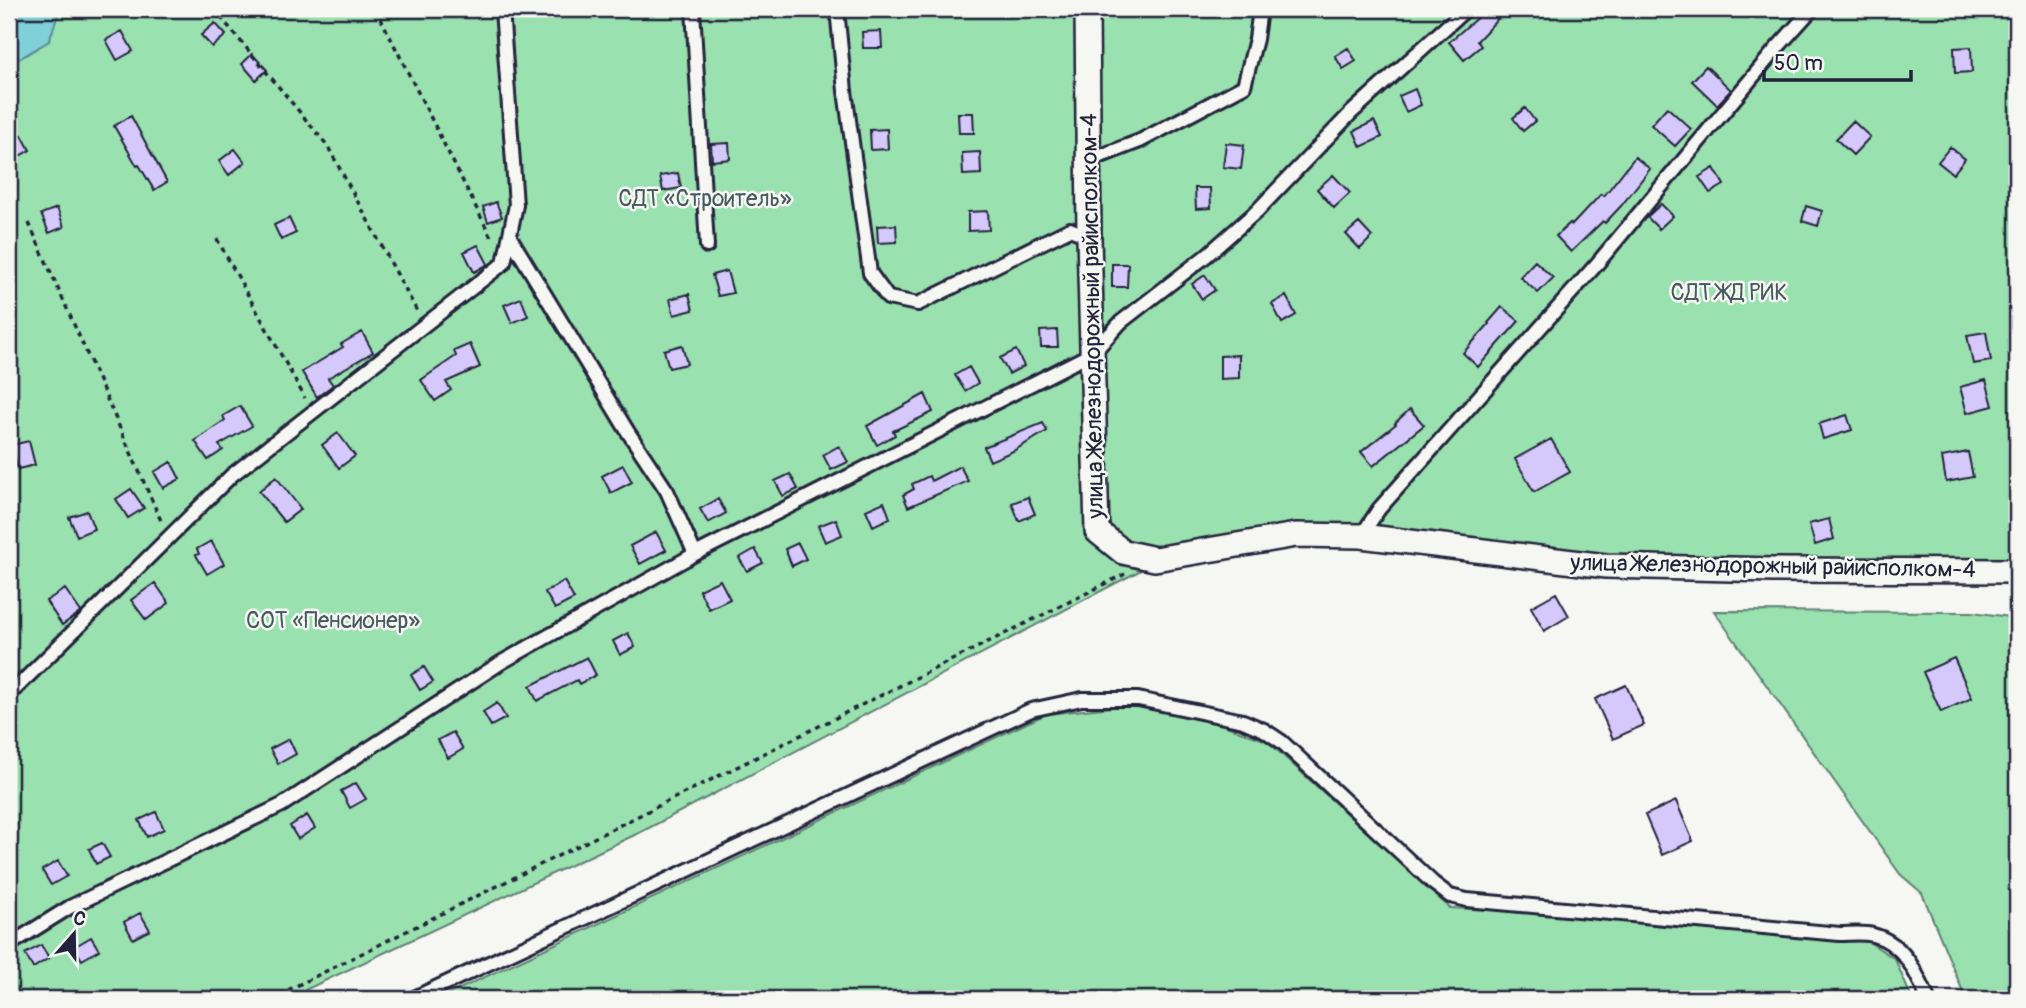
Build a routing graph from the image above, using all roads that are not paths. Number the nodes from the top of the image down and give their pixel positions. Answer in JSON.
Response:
{"nodes":[{"id":1,"x":502,"y":9,"type":"edge"},
{"id":2,"x":693,"y":9,"type":"edge"},
{"id":3,"x":837,"y":9,"type":"edge"},
{"id":4,"x":1087,"y":9,"type":"edge"},
{"id":5,"x":1260,"y":9,"type":"edge"},
{"id":6,"x":1465,"y":9,"type":"edge"},
{"id":7,"x":1812,"y":9,"type":"edge"},
{"id":8,"x":1088,"y":161,"type":"junction"},
{"id":9,"x":510,"y":237,"type":"junction"},
{"id":10,"x":1089,"y":237,"type":"junction"},
{"id":11,"x":707,"y":246,"type":"dead end"},
{"id":12,"x":1088,"y":356,"type":"junction"},
{"id":13,"x":1361,"y":536,"type":"junction"},
{"id":14,"x":695,"y":554,"type":"junction"},
{"id":15,"x":2017,"y":571,"type":"edge"},
{"id":16,"x":9,"y":695,"type":"edge"},
{"id":17,"x":9,"y":945,"type":"edge"},
{"id":18,"x":412,"y":999,"type":"edge"},
{"id":19,"x":1928,"y":999,"type":"edge"}],
"edges":[{"from":1,"to":9,"type":"lane"},
{"from":2,"to":11,"type":"lane"},
{"from":3,"to":10,"type":"lane"},
{"from":4,"to":8,"type":"street","name":"улица Железнодорожный райисполком-4"},
{"from":5,"to":8,"type":"lane"},
{"from":6,"to":12,"type":"lane"},
{"from":7,"to":13,"type":"lane"},
{"from":8,"to":10,"type":"street","name":"улица Железнодорожный райисполком-4"},
{"from":9,"to":14,"type":"lane"},
{"from":9,"to":16,"type":"lane"},
{"from":10,"to":12,"type":"street","name":"улица Железнодорожный райисполком-4"},
{"from":12,"to":13,"type":"street","name":"улица Железнодорожный райисполком-4"},
{"from":12,"to":14,"type":"lane"},
{"from":13,"to":15,"type":"street","name":"улица Железнодорожный райисполком-4"},
{"from":14,"to":17,"type":"lane"},
{"from":18,"to":19,"type":"lane"}]}
